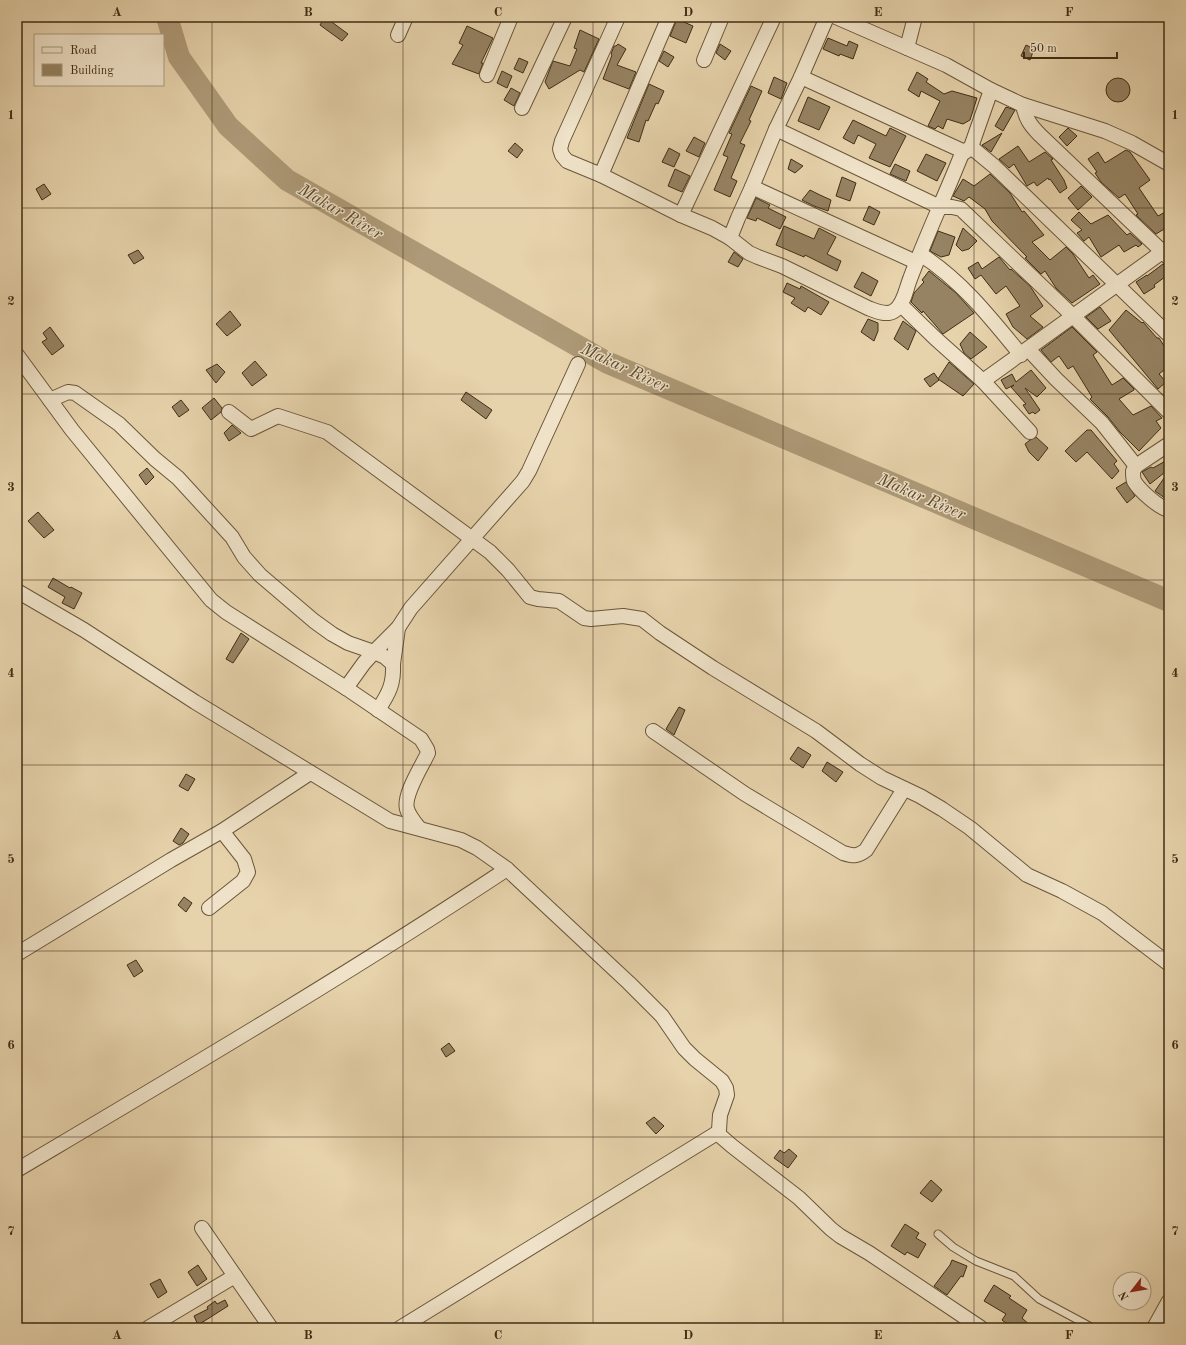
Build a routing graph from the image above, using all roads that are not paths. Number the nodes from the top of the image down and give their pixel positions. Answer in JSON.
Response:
{"nodes":[{"id":1,"x":406,"y":17,"type":"edge"},
{"id":2,"x":511,"y":17,"type":"edge"},
{"id":3,"x":565,"y":17,"type":"edge"},
{"id":4,"x":618,"y":17,"type":"edge"},
{"id":5,"x":669,"y":17,"type":"edge"},
{"id":6,"x":722,"y":17,"type":"edge"},
{"id":7,"x":774,"y":17,"type":"edge"},
{"id":8,"x":827,"y":17,"type":"edge"},
{"id":9,"x":836,"y":17,"type":"edge"},
{"id":10,"x":915,"y":17,"type":"edge"},
{"id":11,"x":398,"y":35,"type":"dead end"},
{"id":12,"x":907,"y":48,"type":"junction"},
{"id":13,"x":704,"y":60,"type":"dead end"},
{"id":14,"x":486,"y":75,"type":"dead end"},
{"id":15,"x":801,"y":77,"type":"junction"},
{"id":16,"x":991,"y":90,"type":"junction"},
{"id":17,"x":1023,"y":106,"type":"junction"},
{"id":18,"x":522,"y":108,"type":"dead end"},
{"id":19,"x":776,"y":129,"type":"junction"},
{"id":20,"x":967,"y":149,"type":"junction"},
{"id":21,"x":1169,"y":164,"type":"edge"},
{"id":22,"x":601,"y":175,"type":"junction"},
{"id":23,"x":752,"y":187,"type":"junction"},
{"id":24,"x":940,"y":208,"type":"junction"},
{"id":25,"x":681,"y":214,"type":"junction"},
{"id":26,"x":730,"y":238,"type":"junction"},
{"id":27,"x":1167,"y":252,"type":"edge"},
{"id":28,"x":918,"y":258,"type":"junction"},
{"id":29,"x":1117,"y":284,"type":"junction"},
{"id":30,"x":901,"y":305,"type":"junction"},
{"id":31,"x":1072,"y":316,"type":"junction"},
{"id":32,"x":1169,"y":335,"type":"edge"},
{"id":33,"x":1024,"y":352,"type":"junction"},
{"id":34,"x":17,"y":355,"type":"edge"},
{"id":35,"x":578,"y":364,"type":"dead end"},
{"id":36,"x":983,"y":381,"type":"junction"},
{"id":37,"x":50,"y":400,"type":"junction"},
{"id":38,"x":229,"y":412,"type":"dead end"},
{"id":39,"x":1169,"y":412,"type":"edge"},
{"id":40,"x":1030,"y":432,"type":"dead end"},
{"id":41,"x":1169,"y":444,"type":"edge"},
{"id":42,"x":1136,"y":466,"type":"junction"},
{"id":43,"x":1169,"y":510,"type":"edge"},
{"id":44,"x":473,"y":539,"type":"junction"},
{"id":45,"x":17,"y":591,"type":"edge"},
{"id":46,"x":398,"y":628,"type":"junction"},
{"id":47,"x":374,"y":652,"type":"junction"},
{"id":48,"x":393,"y":664,"type":"junction"},
{"id":49,"x":346,"y":688,"type":"junction"},
{"id":50,"x":378,"y":710,"type":"junction"},
{"id":51,"x":653,"y":730,"type":"dead end"},
{"id":52,"x":310,"y":773,"type":"junction"},
{"id":53,"x":904,"y":788,"type":"junction"},
{"id":54,"x":407,"y":808,"type":"junction"},
{"id":55,"x":390,"y":821,"type":"junction"},
{"id":56,"x":418,"y":828,"type":"junction"},
{"id":57,"x":222,"y":831,"type":"junction"},
{"id":58,"x":507,"y":869,"type":"junction"},
{"id":59,"x":209,"y":908,"type":"dead end"},
{"id":60,"x":17,"y":954,"type":"edge"},
{"id":61,"x":1169,"y":964,"type":"edge"},
{"id":62,"x":717,"y":1133,"type":"junction"},
{"id":63,"x":17,"y":1170,"type":"edge"},
{"id":64,"x":202,"y":1228,"type":"dead end"},
{"id":65,"x":938,"y":1234,"type":"dead end"},
{"id":66,"x":235,"y":1276,"type":"junction"},
{"id":67,"x":1169,"y":1301,"type":"edge"},
{"id":68,"x":148,"y":1328,"type":"edge"},
{"id":69,"x":271,"y":1328,"type":"edge"},
{"id":70,"x":400,"y":1328,"type":"edge"},
{"id":71,"x":981,"y":1328,"type":"edge"},
{"id":72,"x":1093,"y":1328,"type":"edge"},
{"id":73,"x":1154,"y":1328,"type":"edge"}],
"edges":[{"from":1,"to":11,"type":"street"},
{"from":2,"to":14,"type":"street"},
{"from":3,"to":18,"type":"street"},
{"from":4,"to":22,"type":"street"},
{"from":5,"to":22,"type":"street"},
{"from":6,"to":13,"type":"street"},
{"from":7,"to":25,"type":"street"},
{"from":8,"to":15,"type":"street"},
{"from":9,"to":12,"type":"street"},
{"from":10,"to":12,"type":"street"},
{"from":12,"to":16,"type":"street"},
{"from":15,"to":19,"type":"street"},
{"from":15,"to":20,"type":"street"},
{"from":16,"to":17,"type":"street"},
{"from":16,"to":20,"type":"street"},
{"from":17,"to":21,"type":"street"},
{"from":17,"to":27,"type":"street"},
{"from":19,"to":23,"type":"street"},
{"from":19,"to":24,"type":"street"},
{"from":20,"to":24,"type":"street"},
{"from":20,"to":29,"type":"street"},
{"from":22,"to":25,"type":"street"},
{"from":23,"to":26,"type":"street"},
{"from":23,"to":28,"type":"street"},
{"from":24,"to":28,"type":"street"},
{"from":24,"to":31,"type":"street"},
{"from":25,"to":26,"type":"street"},
{"from":26,"to":30,"type":"street"},
{"from":27,"to":29,"type":"street"},
{"from":28,"to":30,"type":"street"},
{"from":28,"to":33,"type":"street"},
{"from":29,"to":31,"type":"street"},
{"from":29,"to":32,"type":"street"},
{"from":30,"to":36,"type":"street"},
{"from":31,"to":33,"type":"street"},
{"from":31,"to":39,"type":"street"},
{"from":33,"to":36,"type":"street"},
{"from":33,"to":42,"type":"street"},
{"from":34,"to":37,"type":"street"},
{"from":35,"to":44,"type":"street"},
{"from":36,"to":40,"type":"street"},
{"from":37,"to":47,"type":"street"},
{"from":37,"to":49,"type":"street"},
{"from":38,"to":44,"type":"street"},
{"from":41,"to":42,"type":"street"},
{"from":42,"to":43,"type":"street"},
{"from":44,"to":46,"type":"street"},
{"from":44,"to":53,"type":"street"},
{"from":45,"to":52,"type":"street"},
{"from":46,"to":47,"type":"street"},
{"from":46,"to":48,"type":"street"},
{"from":47,"to":48,"type":"street"},
{"from":47,"to":49,"type":"street"},
{"from":48,"to":50,"type":"street"},
{"from":49,"to":50,"type":"street"},
{"from":50,"to":54,"type":"street"},
{"from":51,"to":53,"type":"street"},
{"from":52,"to":55,"type":"street"},
{"from":52,"to":57,"type":"street"},
{"from":53,"to":61,"type":"street"},
{"from":54,"to":55,"type":"street"},
{"from":54,"to":56,"type":"street"},
{"from":55,"to":56,"type":"street"},
{"from":56,"to":58,"type":"street"},
{"from":57,"to":59,"type":"street"},
{"from":57,"to":60,"type":"street"},
{"from":58,"to":62,"type":"street"},
{"from":58,"to":63,"type":"street"},
{"from":62,"to":70,"type":"street"},
{"from":62,"to":71,"type":"street"},
{"from":64,"to":66,"type":"street"},
{"from":65,"to":72,"type":"lane"},
{"from":66,"to":68,"type":"street"},
{"from":66,"to":69,"type":"street"},
{"from":67,"to":73,"type":"street"}]}
